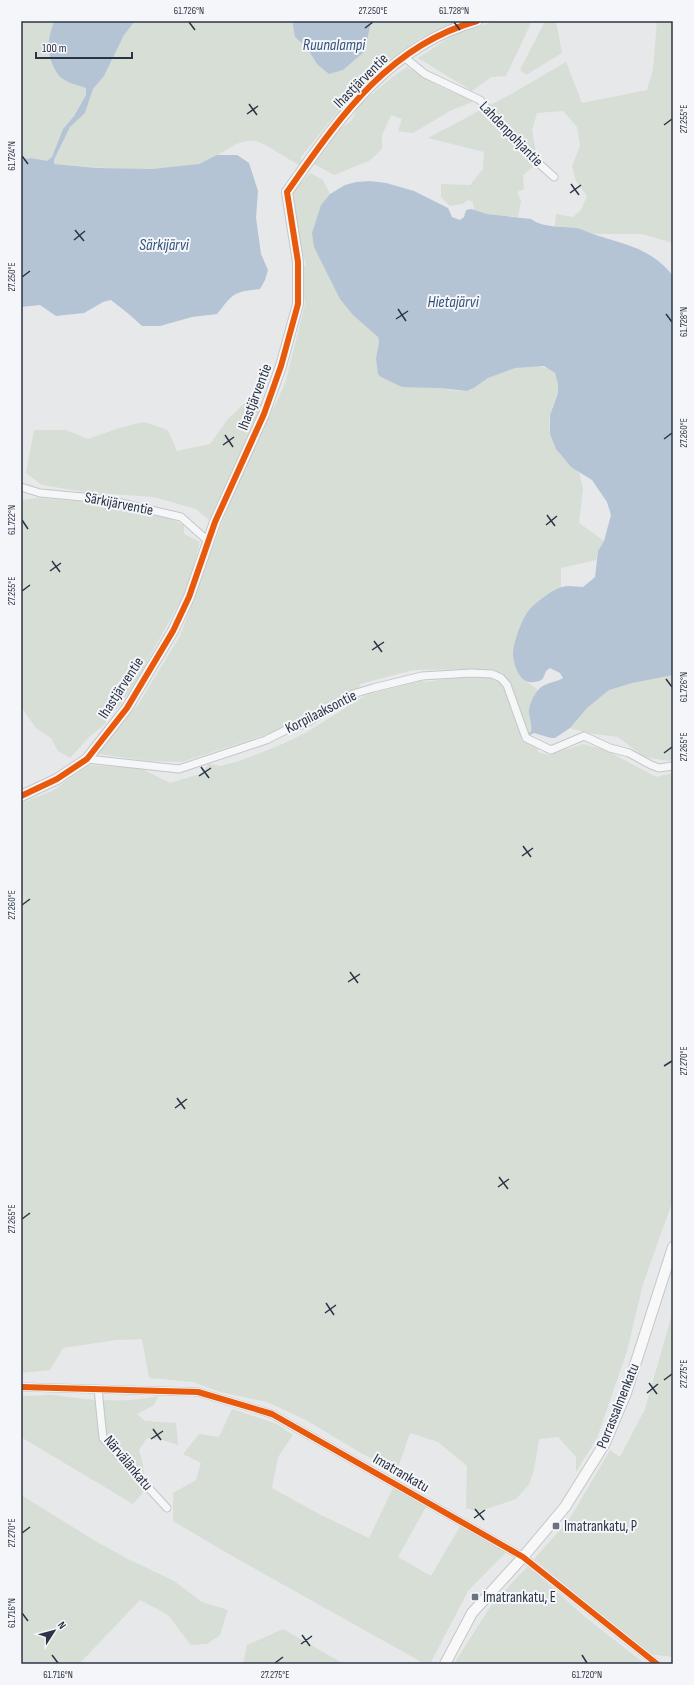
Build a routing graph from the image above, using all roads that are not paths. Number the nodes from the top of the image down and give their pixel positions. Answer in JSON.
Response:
{"nodes":[{"id":1,"x":477,"y":21,"type":"edge"},
{"id":2,"x":404,"y":57,"type":"junction"},
{"id":3,"x":554,"y":177,"type":"dead end"},
{"id":4,"x":21,"y":487,"type":"edge"},
{"id":5,"x":208,"y":541,"type":"junction"},
{"id":6,"x":87,"y":759,"type":"junction"},
{"id":7,"x":673,"y":766,"type":"edge"},
{"id":8,"x":21,"y":796,"type":"edge"},
{"id":9,"x":673,"y":1247,"type":"edge"},
{"id":10,"x":21,"y":1387,"type":"edge"},
{"id":11,"x":98,"y":1389,"type":"junction"},
{"id":12,"x":166,"y":1508,"type":"dead end"},
{"id":13,"x":523,"y":1557,"type":"junction"},
{"id":14,"x":445,"y":1664,"type":"edge"},
{"id":15,"x":657,"y":1664,"type":"edge"}],
"edges":[{"from":1,"to":2,"type":"street","name":"Ihastjärventie"},
{"from":2,"to":3,"type":"street","name":"Lahdenpohjantie"},
{"from":2,"to":5,"type":"street","name":"Ihastjärventie"},
{"from":4,"to":5,"type":"street","name":"Särkijärventie"},
{"from":5,"to":6,"type":"street","name":"Ihastjärventie"},
{"from":6,"to":7,"type":"street","name":"Korpilaaksontie"},
{"from":6,"to":8,"type":"street","name":"Ihastjärventie"},
{"from":9,"to":13,"type":"street","name":"Porrassalmenkatu"},
{"from":10,"to":11,"type":"street","name":"Imatrankatu"},
{"from":11,"to":12,"type":"street","name":"Närvälänkatu"},
{"from":11,"to":13,"type":"street","name":"Imatrankatu"},
{"from":13,"to":14,"type":"street","name":"Porrassalmenkatu"},
{"from":13,"to":15,"type":"street","name":"Imatrankatu"}]}
